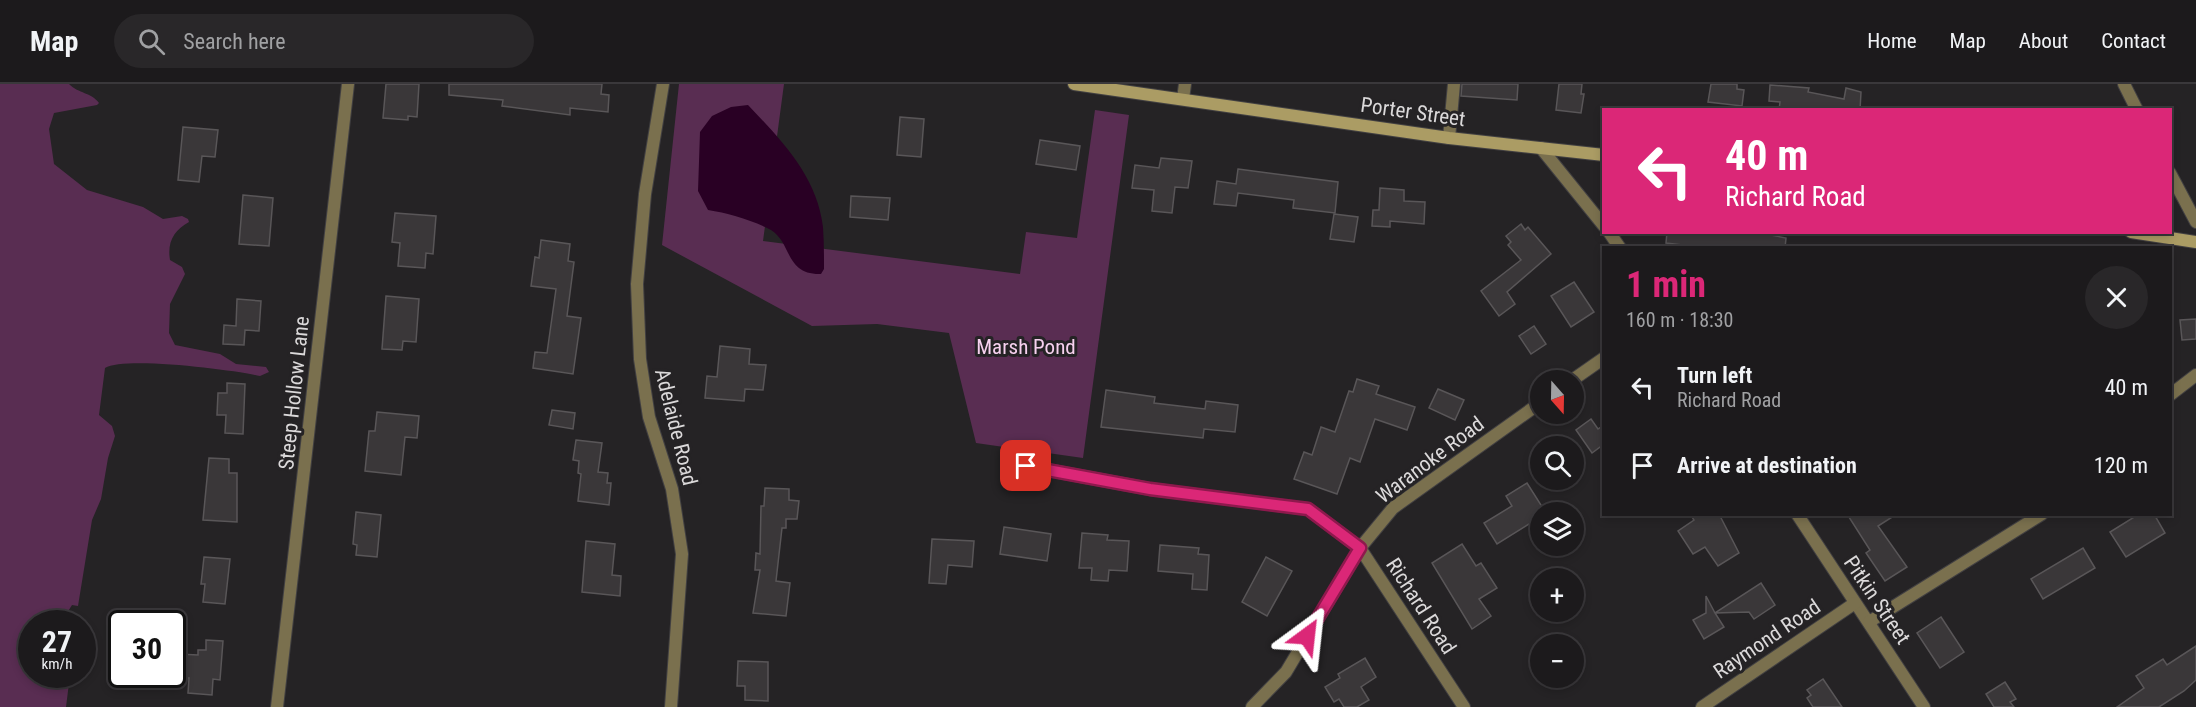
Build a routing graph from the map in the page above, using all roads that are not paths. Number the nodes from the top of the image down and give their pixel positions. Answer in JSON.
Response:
{"nodes":[{"id":1,"x":348,"y":84,"type":"edge"},
{"id":2,"x":663,"y":84,"type":"edge"},
{"id":3,"x":1074,"y":84,"type":"edge"},
{"id":4,"x":1185,"y":84,"type":"edge"},
{"id":5,"x":1454,"y":84,"type":"edge"},
{"id":6,"x":2124,"y":84,"type":"edge"},
{"id":7,"x":1183,"y":99,"type":"junction"},
{"id":8,"x":2136,"y":108,"type":"edge"},
{"id":9,"x":1449,"y":138,"type":"junction"},
{"id":10,"x":1541,"y":148,"type":"junction"},
{"id":11,"x":1602,"y":155,"type":"edge"},
{"id":12,"x":2172,"y":177,"type":"edge"},
{"id":13,"x":2196,"y":222,"type":"edge"},
{"id":14,"x":1602,"y":224,"type":"edge"},
{"id":15,"x":2144,"y":234,"type":"edge"},
{"id":16,"x":2196,"y":242,"type":"edge"},
{"id":17,"x":1602,"y":359,"type":"edge"},
{"id":18,"x":1584,"y":372,"type":"edge"},
{"id":19,"x":2196,"y":375,"type":"edge"},
{"id":20,"x":2172,"y":393,"type":"edge"},
{"id":21,"x":1530,"y":410,"type":"edge"},
{"id":22,"x":1026,"y":466,"type":"dead end"},
{"id":23,"x":1798,"y":516,"type":"edge"},
{"id":24,"x":2039,"y":516,"type":"edge"},
{"id":25,"x":1360,"y":548,"type":"junction"},
{"id":26,"x":1855,"y":603,"type":"junction"},
{"id":27,"x":1869,"y":622,"type":"junction"},
{"id":28,"x":277,"y":707,"type":"edge"},
{"id":29,"x":671,"y":707,"type":"edge"},
{"id":30,"x":1252,"y":707,"type":"edge"},
{"id":31,"x":1464,"y":707,"type":"edge"},
{"id":32,"x":1702,"y":707,"type":"edge"},
{"id":33,"x":1924,"y":707,"type":"edge"}],
"edges":[{"from":1,"to":28,"type":"street","name":"Steep Hollow Lane"},
{"from":2,"to":29,"type":"street","name":"Adelaide Road"},
{"from":3,"to":7,"type":"street","name":"Porter Street"},
{"from":4,"to":7,"type":"street"},
{"from":5,"to":9,"type":"street"},
{"from":6,"to":8,"type":"street"},
{"from":7,"to":9,"type":"street","name":"Porter Street"},
{"from":9,"to":10,"type":"street","name":"Porter Street"},
{"from":10,"to":11,"type":"street","name":"Porter Street"},
{"from":10,"to":14,"type":"street"},
{"from":12,"to":13,"type":"street"},
{"from":15,"to":16,"type":"street"},
{"from":17,"to":18,"type":"street"},
{"from":19,"to":20,"type":"street"},
{"from":21,"to":25,"type":"street","name":"Waranoke Road"},
{"from":22,"to":25,"type":"street","name":"Richard Road"},
{"from":23,"to":26,"type":"street","name":"Pitkin Street"},
{"from":24,"to":27,"type":"street"},
{"from":25,"to":30,"type":"street","name":"Waranoke Road"},
{"from":25,"to":31,"type":"street","name":"Richard Road"},
{"from":26,"to":27,"type":"street","name":"Pitkin Street"},
{"from":26,"to":32,"type":"street","name":"Raymond Road"},
{"from":27,"to":33,"type":"street","name":"Pitkin Street"}]}
